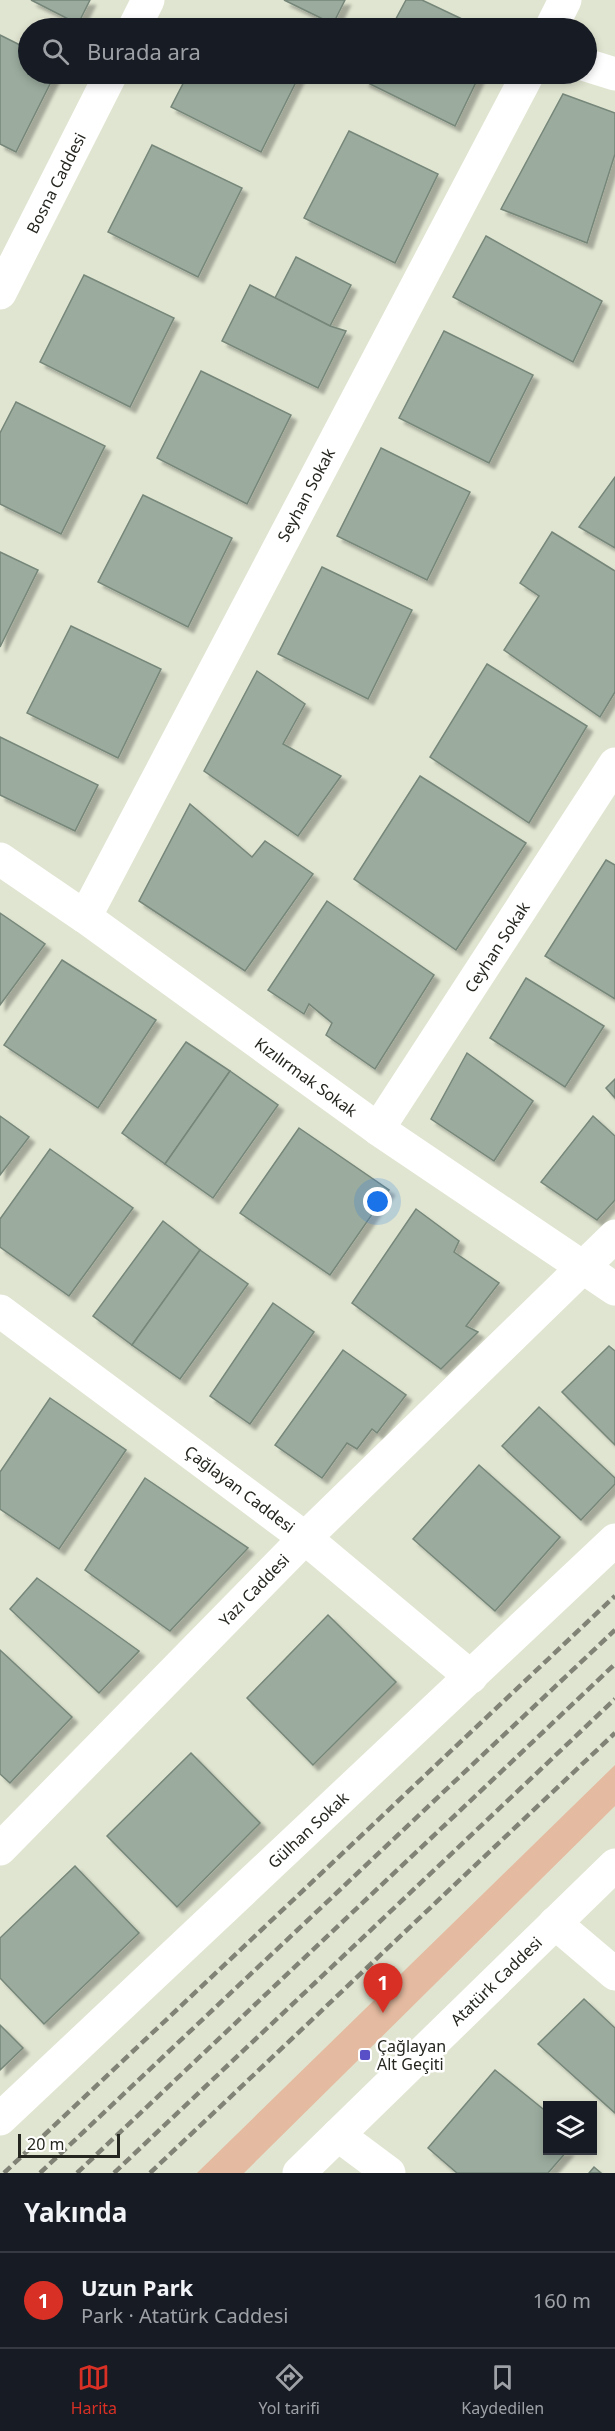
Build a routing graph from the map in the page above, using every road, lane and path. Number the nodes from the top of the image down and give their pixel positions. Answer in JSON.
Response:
{"nodes":[{"id":1,"x":148,"y":0,"type":"edge"},
{"id":2,"x":565,"y":0,"type":"edge"},
{"id":3,"x":139,"y":18,"type":"edge"},
{"id":4,"x":556,"y":18,"type":"edge"},
{"id":5,"x":597,"y":68,"type":"edge"},
{"id":6,"x":615,"y":74,"type":"edge"},
{"id":7,"x":106,"y":84,"type":"edge"},
{"id":8,"x":523,"y":84,"type":"edge"},
{"id":9,"x":0,"y":293,"type":"edge"},
{"id":10,"x":615,"y":764,"type":"edge"},
{"id":11,"x":0,"y":859,"type":"edge"},
{"id":12,"x":85,"y":917,"type":"junction"},
{"id":13,"x":378,"y":1129,"type":"junction"},
{"id":14,"x":615,"y":1236,"type":"edge"},
{"id":15,"x":583,"y":1265,"type":"junction"},
{"id":16,"x":615,"y":1289,"type":"edge"},
{"id":17,"x":0,"y":1311,"type":"edge"},
{"id":18,"x":305,"y":1538,"type":"junction"},
{"id":19,"x":615,"y":1540,"type":"edge"},
{"id":20,"x":471,"y":1677,"type":"junction"},
{"id":21,"x":0,"y":1849,"type":"edge"},
{"id":22,"x":615,"y":1865,"type":"edge"},
{"id":23,"x":555,"y":1923,"type":"junction"},
{"id":24,"x":615,"y":1974,"type":"edge"},
{"id":25,"x":0,"y":2119,"type":"edge"},
{"id":26,"x":338,"y":2135,"type":"junction"},
{"id":27,"x":299,"y":2173,"type":"edge"},
{"id":28,"x":390,"y":2173,"type":"edge"}],
"edges":[{"from":1,"to":3,"type":"street"},
{"from":2,"to":4,"type":"street"},
{"from":5,"to":6,"type":"street"},
{"from":7,"to":9,"type":"street","name":"Bosna Caddesi"},
{"from":8,"to":12,"type":"street","name":"Seyhan Sokak"},
{"from":10,"to":13,"type":"street","name":"Ceyhan Sokak"},
{"from":11,"to":12,"type":"street","name":"Kızılırmak Sokak"},
{"from":12,"to":13,"type":"street","name":"Kızılırmak Sokak"},
{"from":13,"to":15,"type":"street","name":"Kızılırmak Sokak"},
{"from":14,"to":15,"type":"street","name":"Yazı Caddesi"},
{"from":15,"to":16,"type":"street","name":"Kızılırmak Sokak"},
{"from":15,"to":18,"type":"street","name":"Yazı Caddesi"},
{"from":17,"to":18,"type":"street","name":"Çağlayan Caddesi"},
{"from":18,"to":20,"type":"street","name":"Çağlayan Caddesi"},
{"from":18,"to":21,"type":"street","name":"Yazı Caddesi"},
{"from":19,"to":20,"type":"street","name":"Gülhan Sokak"},
{"from":20,"to":25,"type":"street","name":"Gülhan Sokak"},
{"from":22,"to":23,"type":"street","name":"Atatürk Caddesi"},
{"from":23,"to":24,"type":"street"},
{"from":23,"to":26,"type":"street","name":"Atatürk Caddesi"},
{"from":26,"to":27,"type":"street","name":"Atatürk Caddesi"},
{"from":26,"to":28,"type":"street"}]}
